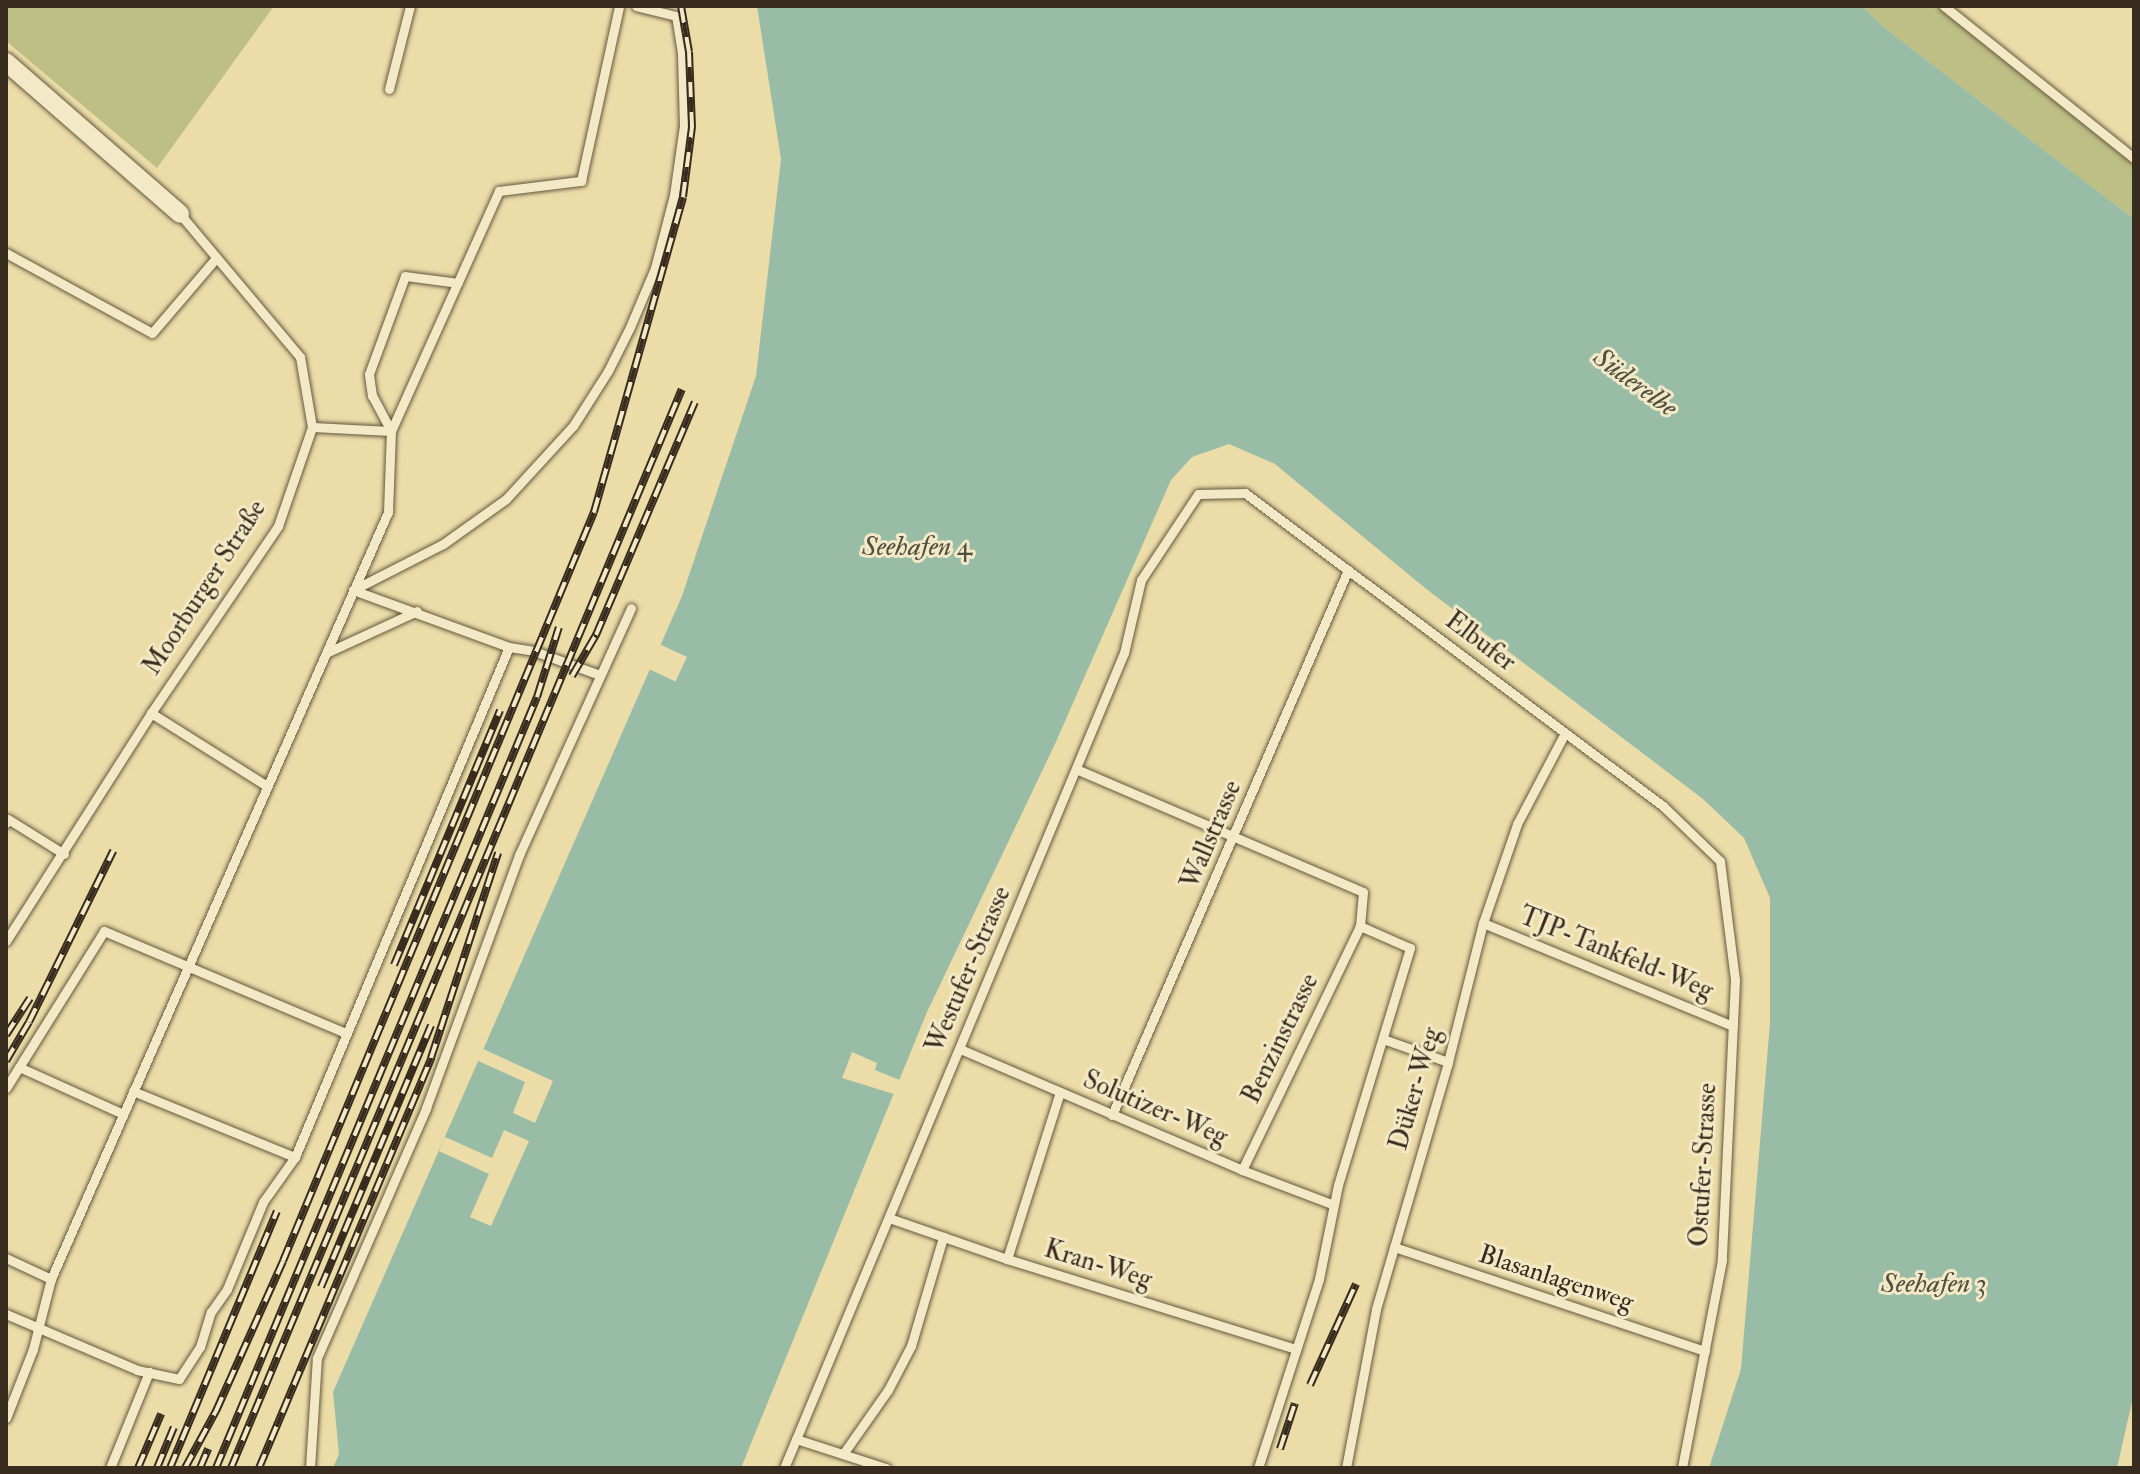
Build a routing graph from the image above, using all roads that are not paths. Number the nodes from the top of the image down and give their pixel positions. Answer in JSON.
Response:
{"nodes":[{"id":1,"x":410,"y":6,"type":"edge"},
{"id":2,"x":619,"y":6,"type":"edge"},
{"id":3,"x":636,"y":6,"type":"edge"},
{"id":4,"x":1944,"y":6,"type":"edge"},
{"id":5,"x":6,"y":62,"type":"edge"},
{"id":6,"x":389,"y":89,"type":"dead end"},
{"id":7,"x":2134,"y":158,"type":"edge"},
{"id":8,"x":180,"y":214,"type":"joint"},
{"id":9,"x":6,"y":253,"type":"edge"},
{"id":10,"x":216,"y":258,"type":"junction"},
{"id":11,"x":458,"y":283,"type":"junction"},
{"id":12,"x":312,"y":427,"type":"junction"},
{"id":13,"x":391,"y":431,"type":"junction"},
{"id":14,"x":1198,"y":494,"type":"joint"},
{"id":15,"x":1348,"y":570,"type":"junction"},
{"id":16,"x":353,"y":590,"type":"junction"},
{"id":17,"x":631,"y":608,"type":"dead end"},
{"id":18,"x":417,"y":611,"type":"junction"},
{"id":19,"x":509,"y":647,"type":"junction"},
{"id":20,"x":325,"y":654,"type":"junction"},
{"id":21,"x":600,"y":675,"type":"junction"},
{"id":22,"x":151,"y":713,"type":"junction"},
{"id":23,"x":1565,"y":733,"type":"junction"},
{"id":24,"x":1076,"y":769,"type":"junction"},
{"id":25,"x":267,"y":786,"type":"junction"},
{"id":26,"x":7,"y":820,"type":"edge"},
{"id":27,"x":1236,"y":837,"type":"junction"},
{"id":28,"x":64,"y":854,"type":"junction"},
{"id":29,"x":1720,"y":861,"type":"joint"},
{"id":30,"x":1483,"y":923,"type":"junction"},
{"id":31,"x":1360,"y":926,"type":"junction"},
{"id":32,"x":6,"y":941,"type":"edge"},
{"id":33,"x":188,"y":967,"type":"junction"},
{"id":34,"x":1733,"y":1026,"type":"junction"},
{"id":35,"x":345,"y":1033,"type":"junction"},
{"id":36,"x":1383,"y":1039,"type":"junction"},
{"id":37,"x":960,"y":1049,"type":"junction"},
{"id":38,"x":1448,"y":1062,"type":"junction"},
{"id":39,"x":19,"y":1067,"type":"junction"},
{"id":40,"x":6,"y":1088,"type":"edge"},
{"id":41,"x":133,"y":1091,"type":"junction"},
{"id":42,"x":1060,"y":1092,"type":"junction"},
{"id":43,"x":123,"y":1114,"type":"junction"},
{"id":44,"x":1112,"y":1115,"type":"junction"},
{"id":45,"x":295,"y":1157,"type":"junction"},
{"id":46,"x":1242,"y":1170,"type":"junction"},
{"id":47,"x":1334,"y":1205,"type":"junction"},
{"id":48,"x":889,"y":1218,"type":"junction"},
{"id":49,"x":943,"y":1237,"type":"junction"},
{"id":50,"x":1394,"y":1247,"type":"junction"},
{"id":51,"x":6,"y":1258,"type":"edge"},
{"id":52,"x":1007,"y":1259,"type":"junction"},
{"id":53,"x":51,"y":1279,"type":"junction"},
{"id":54,"x":6,"y":1314,"type":"edge"},
{"id":55,"x":38,"y":1328,"type":"junction"},
{"id":56,"x":1296,"y":1349,"type":"junction"},
{"id":57,"x":1705,"y":1351,"type":"junction"},
{"id":58,"x":149,"y":1372,"type":"junction"},
{"id":59,"x":6,"y":1418,"type":"edge"},
{"id":60,"x":796,"y":1439,"type":"junction"},
{"id":61,"x":843,"y":1454,"type":"junction"},
{"id":62,"x":110,"y":1468,"type":"edge"},
{"id":63,"x":310,"y":1468,"type":"edge"},
{"id":64,"x":784,"y":1468,"type":"edge"},
{"id":65,"x":886,"y":1468,"type":"edge"},
{"id":66,"x":1258,"y":1468,"type":"edge"},
{"id":67,"x":1346,"y":1468,"type":"edge"},
{"id":68,"x":1682,"y":1468,"type":"edge"}],
"edges":[{"from":1,"to":6,"type":"lane"},
{"from":2,"to":11,"type":"lane"},
{"from":3,"to":16,"type":"lane"},
{"from":4,"to":7,"type":"lane"},
{"from":5,"to":8,"type":"street"},
{"from":8,"to":10,"type":"lane","name":"Moorburger Straße"},
{"from":9,"to":10,"type":"lane"},
{"from":10,"to":12,"type":"lane","name":"Moorburger Straße"},
{"from":11,"to":13,"type":"lane"},
{"from":11,"to":13,"type":"lane"},
{"from":12,"to":13,"type":"lane"},
{"from":12,"to":22,"type":"lane","name":"Moorburger Straße"},
{"from":13,"to":16,"type":"lane"},
{"from":14,"to":15,"type":"lane","name":"Elbufer"},
{"from":14,"to":24,"type":"lane","name":"Westufer-Strasse"},
{"from":15,"to":23,"type":"lane","name":"Elbufer"},
{"from":15,"to":27,"type":"lane","name":"Wallstrasse"},
{"from":16,"to":18,"type":"lane"},
{"from":16,"to":20,"type":"lane"},
{"from":17,"to":21,"type":"lane"},
{"from":18,"to":19,"type":"lane"},
{"from":18,"to":20,"type":"lane"},
{"from":19,"to":21,"type":"lane"},
{"from":19,"to":35,"type":"lane"},
{"from":20,"to":25,"type":"lane"},
{"from":21,"to":63,"type":"lane"},
{"from":22,"to":25,"type":"lane"},
{"from":22,"to":28,"type":"lane","name":"Moorburger Straße"},
{"from":23,"to":29,"type":"lane","name":"Elbufer"},
{"from":23,"to":30,"type":"lane","name":"Düker-Weg"},
{"from":24,"to":27,"type":"lane"},
{"from":24,"to":37,"type":"lane","name":"Westufer-Strasse"},
{"from":25,"to":33,"type":"lane"},
{"from":26,"to":28,"type":"lane"},
{"from":27,"to":31,"type":"lane"},
{"from":27,"to":44,"type":"lane","name":"Wallstrasse"},
{"from":28,"to":32,"type":"lane","name":"Moorburger Straße"},
{"from":29,"to":34,"type":"lane","name":"Ostufer-Strasse"},
{"from":30,"to":34,"type":"lane","name":"TJP-Tankfeld-Weg"},
{"from":30,"to":38,"type":"lane","name":"Düker-Weg"},
{"from":31,"to":36,"type":"lane"},
{"from":31,"to":46,"type":"lane","name":"Benzinstrasse"},
{"from":33,"to":35,"type":"lane"},
{"from":33,"to":39,"type":"lane"},
{"from":33,"to":41,"type":"lane"},
{"from":34,"to":57,"type":"lane","name":"Ostufer-Strasse"},
{"from":35,"to":45,"type":"lane"},
{"from":36,"to":38,"type":"lane"},
{"from":36,"to":47,"type":"lane"},
{"from":37,"to":42,"type":"lane","name":"Solutizer-Weg"},
{"from":37,"to":48,"type":"lane","name":"Westufer-Strasse"},
{"from":38,"to":50,"type":"lane","name":"Düker-Weg"},
{"from":39,"to":40,"type":"lane"},
{"from":39,"to":43,"type":"lane"},
{"from":41,"to":43,"type":"lane"},
{"from":41,"to":45,"type":"lane"},
{"from":42,"to":44,"type":"lane","name":"Solutizer-Weg"},
{"from":42,"to":52,"type":"lane"},
{"from":43,"to":53,"type":"lane"},
{"from":44,"to":46,"type":"lane","name":"Solutizer-Weg"},
{"from":45,"to":58,"type":"lane"},
{"from":46,"to":47,"type":"lane","name":"Solutizer-Weg"},
{"from":47,"to":56,"type":"lane"},
{"from":48,"to":49,"type":"lane","name":"Kran-Weg"},
{"from":48,"to":60,"type":"lane","name":"Westufer-Strasse"},
{"from":49,"to":52,"type":"lane","name":"Kran-Weg"},
{"from":49,"to":61,"type":"lane"},
{"from":50,"to":57,"type":"lane","name":"Blasanlagenweg"},
{"from":50,"to":67,"type":"lane","name":"Düker-Weg"},
{"from":51,"to":53,"type":"lane"},
{"from":52,"to":56,"type":"lane","name":"Kran-Weg"},
{"from":53,"to":55,"type":"lane"},
{"from":54,"to":55,"type":"lane"},
{"from":55,"to":58,"type":"lane"},
{"from":55,"to":59,"type":"lane"},
{"from":56,"to":66,"type":"lane"},
{"from":57,"to":68,"type":"lane","name":"Ostufer-Strasse"},
{"from":58,"to":62,"type":"lane"},
{"from":60,"to":61,"type":"lane"},
{"from":60,"to":64,"type":"lane","name":"Westufer-Strasse"},
{"from":61,"to":65,"type":"lane"}]}
